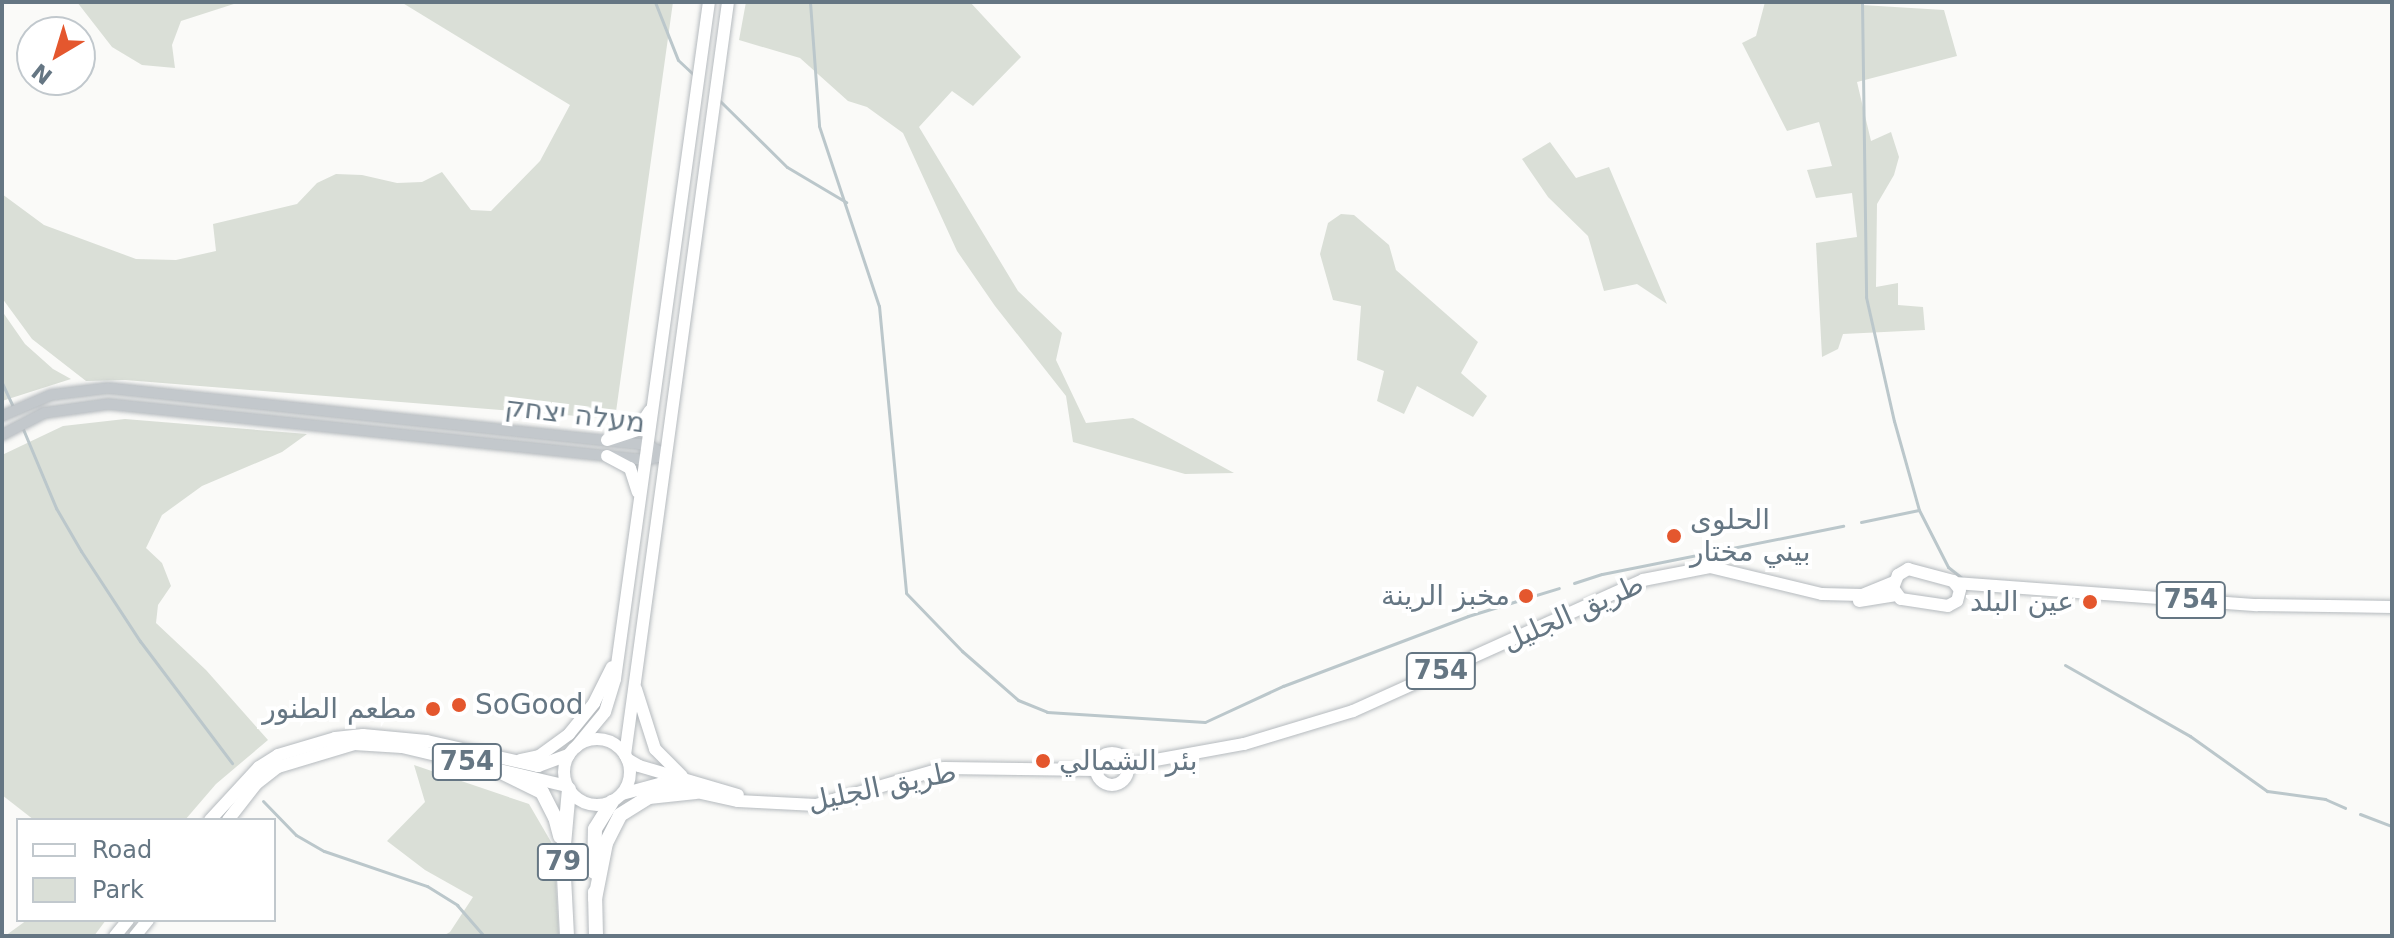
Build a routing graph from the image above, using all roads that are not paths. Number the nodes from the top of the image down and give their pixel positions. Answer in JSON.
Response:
{"nodes":[{"id":1,"x":709,"y":2,"type":"edge"},
{"id":2,"x":728,"y":2,"type":"edge"},
{"id":3,"x":654,"y":400,"type":"junction"},
{"id":4,"x":2,"y":416,"type":"edge"},
{"id":5,"x":2,"y":435,"type":"edge"},
{"id":6,"x":607,"y":440,"type":"junction"},
{"id":7,"x":648,"y":445,"type":"junction"},
{"id":8,"x":666,"y":455,"type":"junction"},
{"id":9,"x":607,"y":456,"type":"junction"},
{"id":10,"x":646,"y":460,"type":"junction"},
{"id":11,"x":640,"y":502,"type":"junction"},
{"id":12,"x":1895,"y":588,"type":"junction"},
{"id":13,"x":1957,"y":589,"type":"junction"},
{"id":14,"x":2392,"y":607,"type":"edge"},
{"id":15,"x":618,"y":654,"type":"junction"},
{"id":16,"x":634,"y":680,"type":"junction"},
{"id":17,"x":572,"y":751,"type":"junction"},
{"id":18,"x":626,"y":757,"type":"junction"},
{"id":19,"x":513,"y":761,"type":"junction"},
{"id":20,"x":1128,"y":765,"type":"junction"},
{"id":21,"x":495,"y":769,"type":"junction"},
{"id":22,"x":1096,"y":770,"type":"junction"},
{"id":23,"x":694,"y":786,"type":"junction"},
{"id":24,"x":568,"y":788,"type":"junction"},
{"id":25,"x":617,"y":798,"type":"junction"},
{"id":26,"x":212,"y":818,"type":"edge"},
{"id":27,"x":230,"y":818,"type":"edge"},
{"id":28,"x":563,"y":848,"type":"junction"},
{"id":29,"x":595,"y":899,"type":"junction"},
{"id":30,"x":567,"y":936,"type":"edge"},
{"id":31,"x":596,"y":936,"type":"edge"}],
"edges":[{"from":1,"to":3,"type":"main road"},
{"from":2,"to":8,"type":"main road"},
{"from":3,"to":6,"type":"main road"},
{"from":3,"to":7,"type":"main road"},
{"from":4,"to":6,"type":"street","name":"מעלה יצחק"},
{"from":5,"to":9,"type":"street","name":"מעלה יצחק"},
{"from":6,"to":7,"type":"street","name":"מעלה יצחק"},
{"from":7,"to":8,"type":"street","name":"מעלה יצחק"},
{"from":7,"to":10,"type":"main road"},
{"from":8,"to":10,"type":"street","name":"מעלה יצחק"},
{"from":8,"to":16,"type":"main road"},
{"from":9,"to":10,"type":"street","name":"מעלה יצחק"},
{"from":9,"to":11,"type":"main road"},
{"from":10,"to":11,"type":"main road"},
{"from":11,"to":15,"type":"main road"},
{"from":12,"to":13,"type":"main road","name":"طريق الجليل"},
{"from":12,"to":13,"type":"main road"},
{"from":12,"to":20,"type":"main road","name":"طريق الجليل","number":"754"},
{"from":13,"to":14,"type":"main road","number":"754"},
{"from":15,"to":17,"type":"main road"},
{"from":15,"to":19,"type":"main road"},
{"from":16,"to":18,"type":"main road"},
{"from":16,"to":23,"type":"main road"},
{"from":17,"to":18,"type":"main road","number":"754"},
{"from":17,"to":19,"type":"main road","number":"754"},
{"from":17,"to":24,"type":"main road"},
{"from":18,"to":23,"type":"main road","number":"754"},
{"from":18,"to":25,"type":"main road"},
{"from":19,"to":26,"type":"main road","number":"754"},
{"from":20,"to":22,"type":"main road"},
{"from":20,"to":22,"type":"main road"},
{"from":21,"to":24,"type":"main road","number":"754"},
{"from":21,"to":27,"type":"main road","number":"754"},
{"from":21,"to":28,"type":"highway"},
{"from":22,"to":23,"type":"main road","name":"طريق الجليل","number":"754"},
{"from":23,"to":25,"type":"main road","number":"754"},
{"from":23,"to":29,"type":"highway"},
{"from":24,"to":25,"type":"main road","number":"754"},
{"from":24,"to":28,"type":"highway","number":"79"},
{"from":25,"to":29,"type":"highway","number":"79"},
{"from":28,"to":30,"type":"highway","number":"79"},
{"from":29,"to":31,"type":"highway","number":"79"}]}
